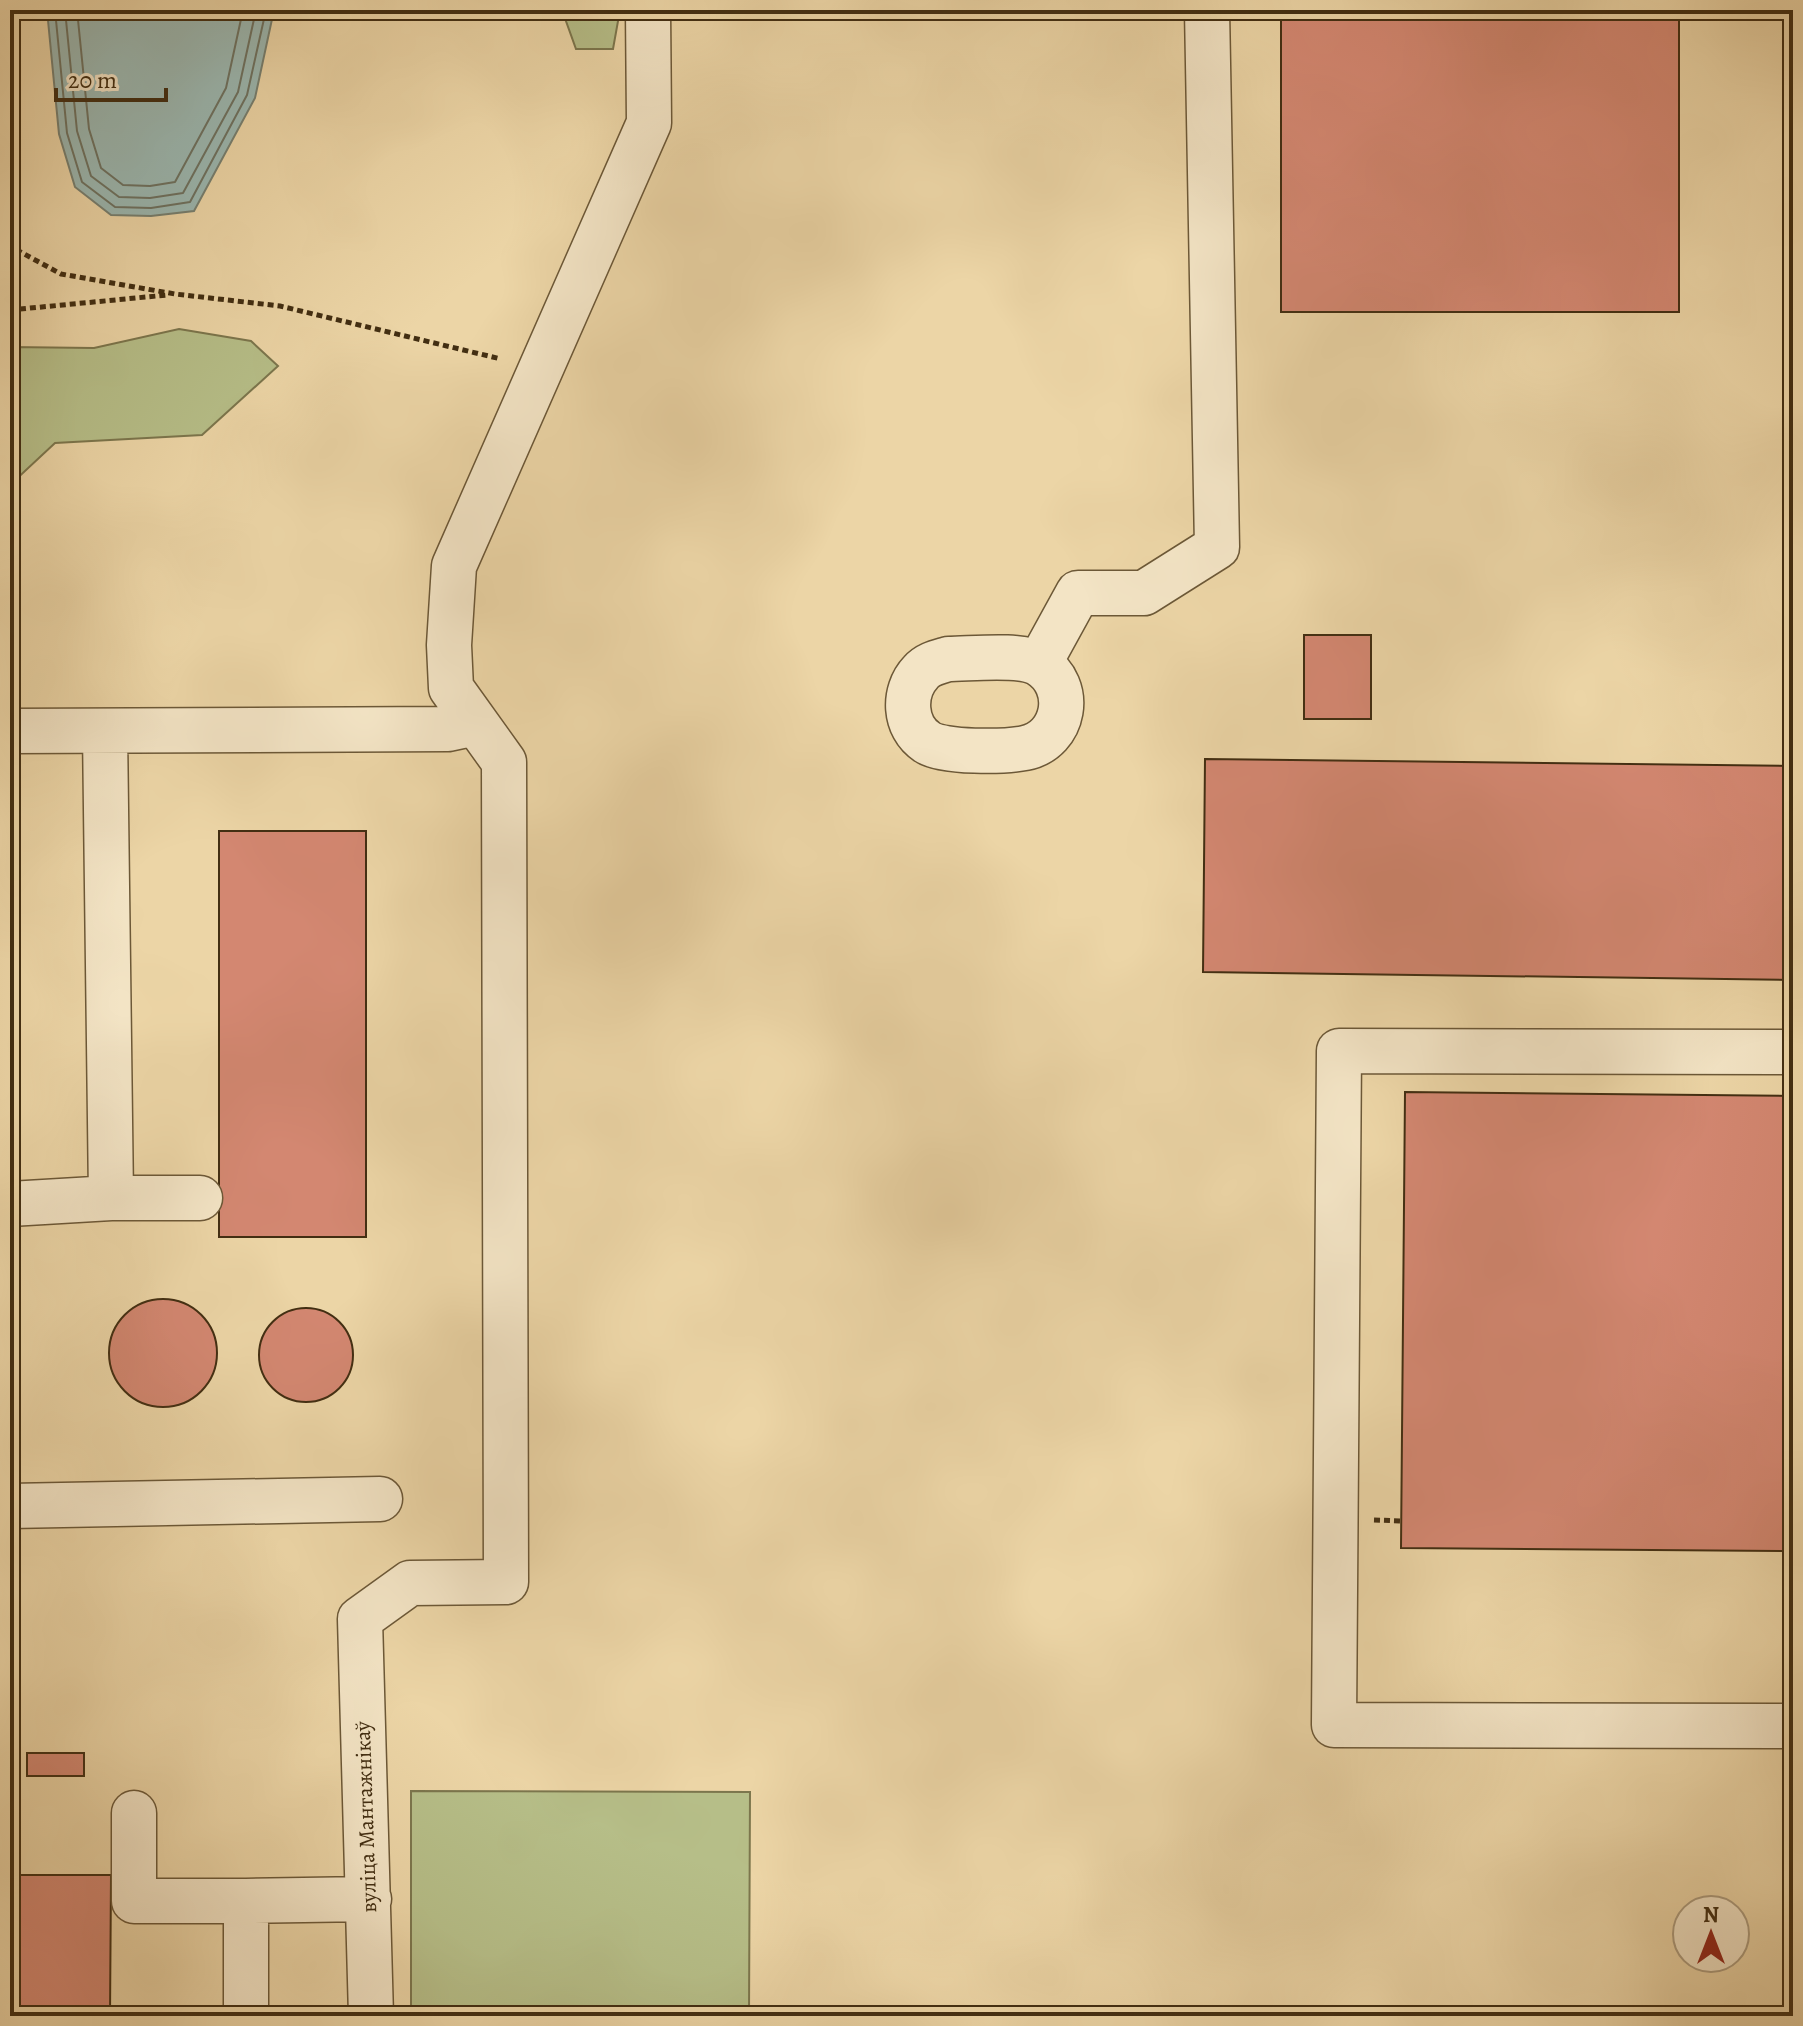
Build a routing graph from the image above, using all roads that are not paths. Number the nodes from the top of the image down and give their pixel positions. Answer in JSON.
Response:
{"nodes":[{"id":1,"x":648,"y":10,"type":"edge"},
{"id":2,"x":1207,"y":10,"type":"edge"},
{"id":3,"x":1039,"y":664,"type":"dead end"},
{"id":4,"x":476,"y":723,"type":"junction"},
{"id":5,"x":10,"y":731,"type":"edge"},
{"id":6,"x":105,"y":731,"type":"junction"},
{"id":7,"x":1793,"y":1052,"type":"edge"},
{"id":8,"x":111,"y":1198,"type":"junction"},
{"id":9,"x":200,"y":1198,"type":"dead end"},
{"id":10,"x":10,"y":1204,"type":"edge"},
{"id":11,"x":380,"y":1499,"type":"dead end"},
{"id":12,"x":10,"y":1506,"type":"edge"},
{"id":13,"x":1793,"y":1726,"type":"edge"},
{"id":14,"x":134,"y":1813,"type":"dead end"},
{"id":15,"x":369,"y":1899,"type":"junction"},
{"id":16,"x":246,"y":1901,"type":"junction"},
{"id":17,"x":246,"y":2016,"type":"edge"},
{"id":18,"x":371,"y":2016,"type":"edge"}],
"edges":[{"from":1,"to":4,"type":"street"},
{"from":2,"to":3,"type":"street"},
{"from":4,"to":6,"type":"street"},
{"from":4,"to":15,"type":"street","name":"вуліца Мантажнікаў"},
{"from":5,"to":6,"type":"street"},
{"from":6,"to":8,"type":"street"},
{"from":7,"to":13,"type":"street"},
{"from":8,"to":9,"type":"street"},
{"from":8,"to":10,"type":"street"},
{"from":11,"to":12,"type":"street"},
{"from":14,"to":16,"type":"street"},
{"from":15,"to":16,"type":"street"},
{"from":15,"to":18,"type":"street","name":"вуліца Мантажнікаў"},
{"from":16,"to":17,"type":"street"}]}
